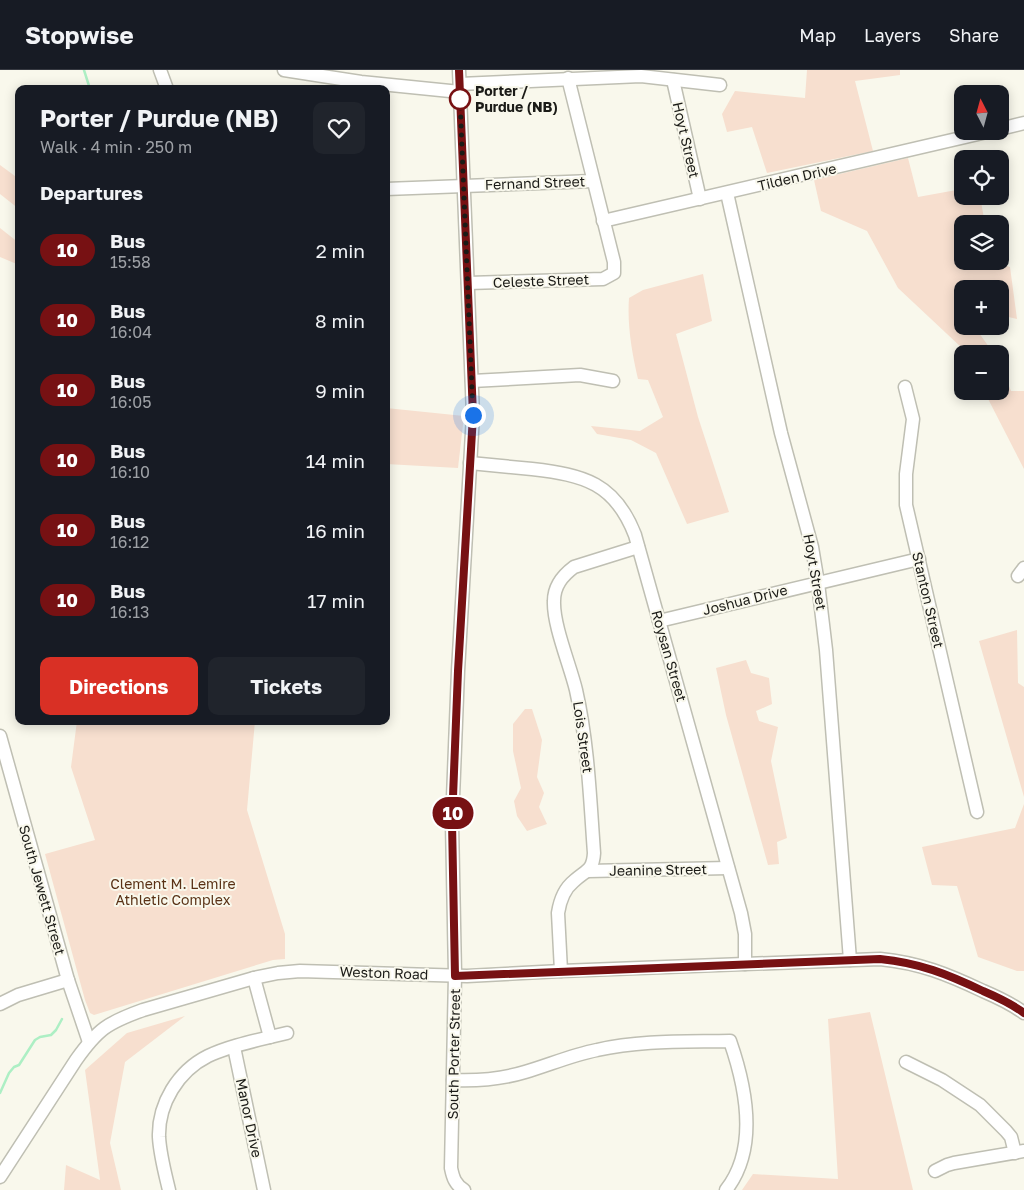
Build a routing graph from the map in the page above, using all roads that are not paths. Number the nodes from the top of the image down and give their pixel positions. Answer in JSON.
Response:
{"nodes":[{"id":1,"x":160,"y":70,"type":"edge"},
{"id":2,"x":284,"y":70,"type":"edge"},
{"id":3,"x":459,"y":70,"type":"edge"},
{"id":4,"x":568,"y":78,"type":"junction"},
{"id":5,"x":361,"y":80,"type":"edge"},
{"id":6,"x":673,"y":80,"type":"junction"},
{"id":7,"x":166,"y":85,"type":"edge"},
{"id":8,"x":720,"y":86,"type":"dead end"},
{"id":9,"x":460,"y":88,"type":"junction"},
{"id":10,"x":1024,"y":123,"type":"edge"},
{"id":11,"x":1009,"y":127,"type":"edge"},
{"id":12,"x":954,"y":140,"type":"edge"},
{"id":13,"x":593,"y":181,"type":"junction"},
{"id":14,"x":464,"y":186,"type":"junction"},
{"id":15,"x":390,"y":188,"type":"edge"},
{"id":16,"x":727,"y":193,"type":"junction"},
{"id":17,"x":700,"y":199,"type":"junction"},
{"id":18,"x":603,"y":221,"type":"junction"},
{"id":19,"x":468,"y":283,"type":"junction"},
{"id":20,"x":472,"y":381,"type":"junction"},
{"id":21,"x":613,"y":381,"type":"dead end"},
{"id":22,"x":905,"y":387,"type":"dead end"},
{"id":23,"x":470,"y":462,"type":"junction"},
{"id":24,"x":638,"y":547,"type":"junction"},
{"id":25,"x":919,"y":559,"type":"junction"},
{"id":26,"x":818,"y":583,"type":"junction"},
{"id":27,"x":659,"y":621,"type":"junction"},
{"id":28,"x":0,"y":736,"type":"edge"},
{"id":29,"x":977,"y":812,"type":"dead end"},
{"id":30,"x":728,"y":868,"type":"junction"},
{"id":31,"x":588,"y":871,"type":"junction"},
{"id":32,"x":850,"y":960,"type":"junction"},
{"id":33,"x":745,"y":964,"type":"junction"},
{"id":34,"x":561,"y":970,"type":"junction"},
{"id":35,"x":455,"y":976,"type":"junction"},
{"id":36,"x":254,"y":978,"type":"junction"},
{"id":37,"x":68,"y":980,"type":"junction"},
{"id":38,"x":0,"y":1004,"type":"edge"},
{"id":39,"x":1024,"y":1014,"type":"edge"},
{"id":40,"x":287,"y":1033,"type":"dead end"},
{"id":41,"x":270,"y":1037,"type":"junction"},
{"id":42,"x":89,"y":1042,"type":"junction"},
{"id":43,"x":234,"y":1046,"type":"junction"},
{"id":44,"x":906,"y":1062,"type":"dead end"},
{"id":45,"x":453,"y":1080,"type":"junction"},
{"id":46,"x":1020,"y":1152,"type":"edge"},
{"id":47,"x":935,"y":1171,"type":"dead end"},
{"id":48,"x":0,"y":1177,"type":"edge"},
{"id":49,"x":170,"y":1190,"type":"edge"},
{"id":50,"x":264,"y":1190,"type":"edge"},
{"id":51,"x":464,"y":1190,"type":"edge"},
{"id":52,"x":726,"y":1190,"type":"edge"}],
"edges":[{"from":1,"to":7,"type":"street"},
{"from":2,"to":5,"type":"street"},
{"from":3,"to":9,"type":"street","name":"South Porter Street"},
{"from":4,"to":6,"type":"street"},
{"from":4,"to":9,"type":"street"},
{"from":4,"to":13,"type":"street"},
{"from":5,"to":9,"type":"street"},
{"from":6,"to":8,"type":"street"},
{"from":6,"to":17,"type":"street","name":"Hoyt Street"},
{"from":9,"to":14,"type":"street","name":"South Porter Street"},
{"from":10,"to":11,"type":"street"},
{"from":12,"to":16,"type":"street","name":"Tilden Drive"},
{"from":13,"to":14,"type":"street","name":"Fernand Street"},
{"from":13,"to":18,"type":"street"},
{"from":14,"to":15,"type":"street","name":"Fernand Street"},
{"from":14,"to":19,"type":"street","name":"South Porter Street"},
{"from":16,"to":17,"type":"street","name":"Tilden Drive"},
{"from":16,"to":26,"type":"street","name":"Hoyt Street"},
{"from":17,"to":18,"type":"street","name":"Tilden Drive"},
{"from":18,"to":19,"type":"street","name":"Celeste Street"},
{"from":19,"to":20,"type":"street","name":"South Porter Street"},
{"from":20,"to":21,"type":"street"},
{"from":20,"to":23,"type":"street","name":"South Porter Street"},
{"from":22,"to":25,"type":"street","name":"Stanton Street"},
{"from":23,"to":24,"type":"street","name":"Roysan Street"},
{"from":23,"to":35,"type":"street","name":"South Porter Street"},
{"from":24,"to":27,"type":"street","name":"Roysan Street"},
{"from":24,"to":31,"type":"street","name":"Lois Street"},
{"from":25,"to":26,"type":"street","name":"Joshua Drive"},
{"from":25,"to":29,"type":"street","name":"Stanton Street"},
{"from":26,"to":27,"type":"street","name":"Joshua Drive"},
{"from":26,"to":32,"type":"street","name":"Hoyt Street"},
{"from":27,"to":30,"type":"street","name":"Roysan Street"},
{"from":28,"to":37,"type":"street","name":"South Jewett Street"},
{"from":30,"to":31,"type":"street","name":"Jeanine Street"},
{"from":30,"to":33,"type":"street","name":"Roysan Street"},
{"from":31,"to":34,"type":"street"},
{"from":32,"to":33,"type":"street","name":"Weston Road"},
{"from":32,"to":39,"type":"street","name":"Weston Road"},
{"from":33,"to":34,"type":"street","name":"Weston Road"},
{"from":34,"to":35,"type":"street","name":"Weston Road"},
{"from":35,"to":36,"type":"street","name":"Weston Road"},
{"from":35,"to":45,"type":"street","name":"South Porter Street"},
{"from":36,"to":41,"type":"street"},
{"from":36,"to":42,"type":"street","name":"Weston Road"},
{"from":37,"to":38,"type":"street"},
{"from":37,"to":42,"type":"street","name":"South Jewett Street"},
{"from":40,"to":41,"type":"street"},
{"from":41,"to":43,"type":"street"},
{"from":42,"to":48,"type":"street","name":"Weston Road"},
{"from":43,"to":49,"type":"street"},
{"from":43,"to":50,"type":"street","name":"Manor Drive"},
{"from":44,"to":46,"type":"street"},
{"from":45,"to":51,"type":"street","name":"South Porter Street"},
{"from":45,"to":52,"type":"street"},
{"from":46,"to":47,"type":"street"}]}
